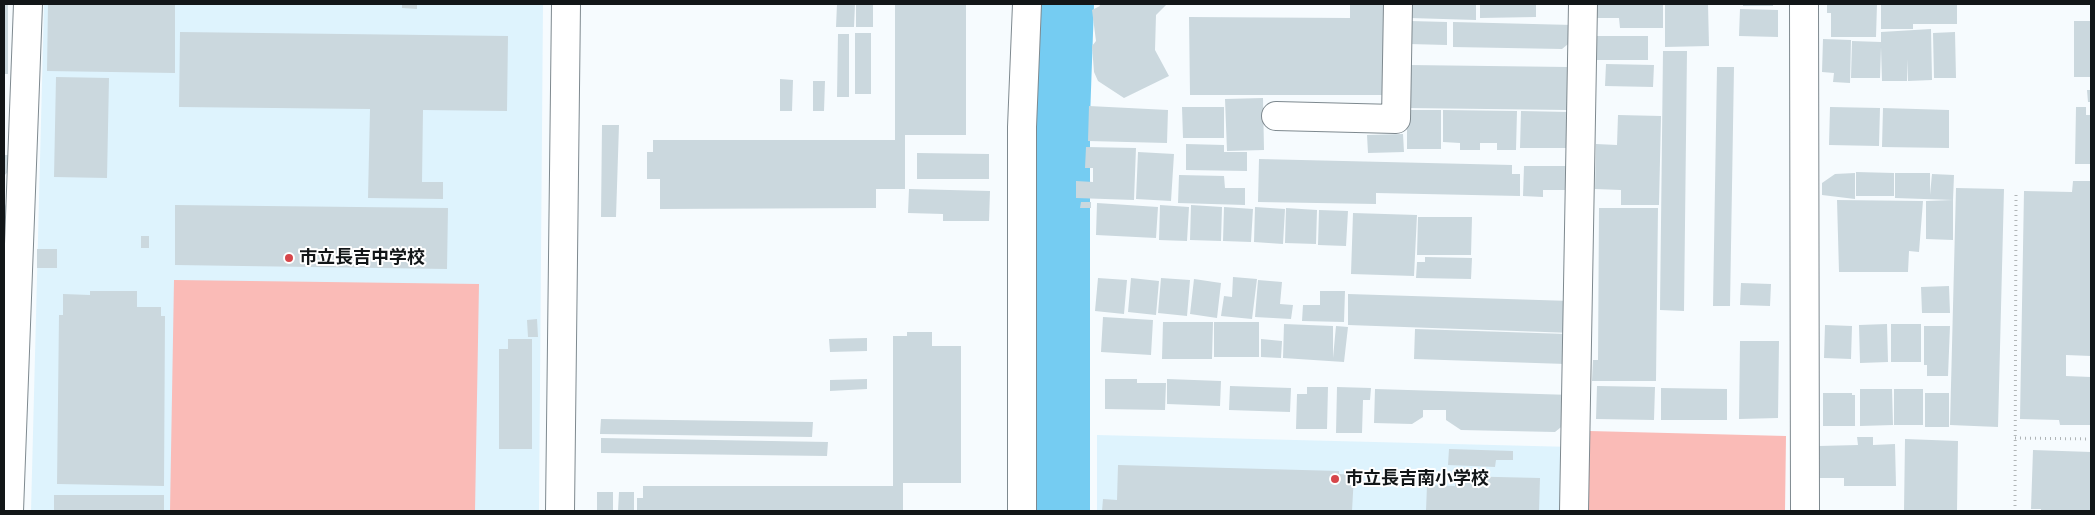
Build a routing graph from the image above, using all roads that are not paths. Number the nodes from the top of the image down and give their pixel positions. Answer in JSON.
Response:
{"nodes":[{"id":1,"x":28,"y":4,"type":"edge"},
{"id":2,"x":566,"y":4,"type":"edge"},
{"id":3,"x":1027,"y":4,"type":"edge"},
{"id":4,"x":1398,"y":4,"type":"edge"},
{"id":5,"x":1583,"y":4,"type":"edge"},
{"id":6,"x":1804,"y":4,"type":"edge"},
{"id":7,"x":1276,"y":116,"type":"dead end"},
{"id":8,"x":9,"y":511,"type":"edge"},
{"id":9,"x":560,"y":511,"type":"edge"},
{"id":10,"x":1022,"y":511,"type":"edge"},
{"id":11,"x":1574,"y":511,"type":"edge"},
{"id":12,"x":1804,"y":511,"type":"edge"}],
"edges":[{"from":1,"to":8,"type":"street"},
{"from":2,"to":9,"type":"street"},
{"from":3,"to":10,"type":"street"},
{"from":4,"to":7,"type":"street"},
{"from":5,"to":11,"type":"street"},
{"from":6,"to":12,"type":"street"}]}
